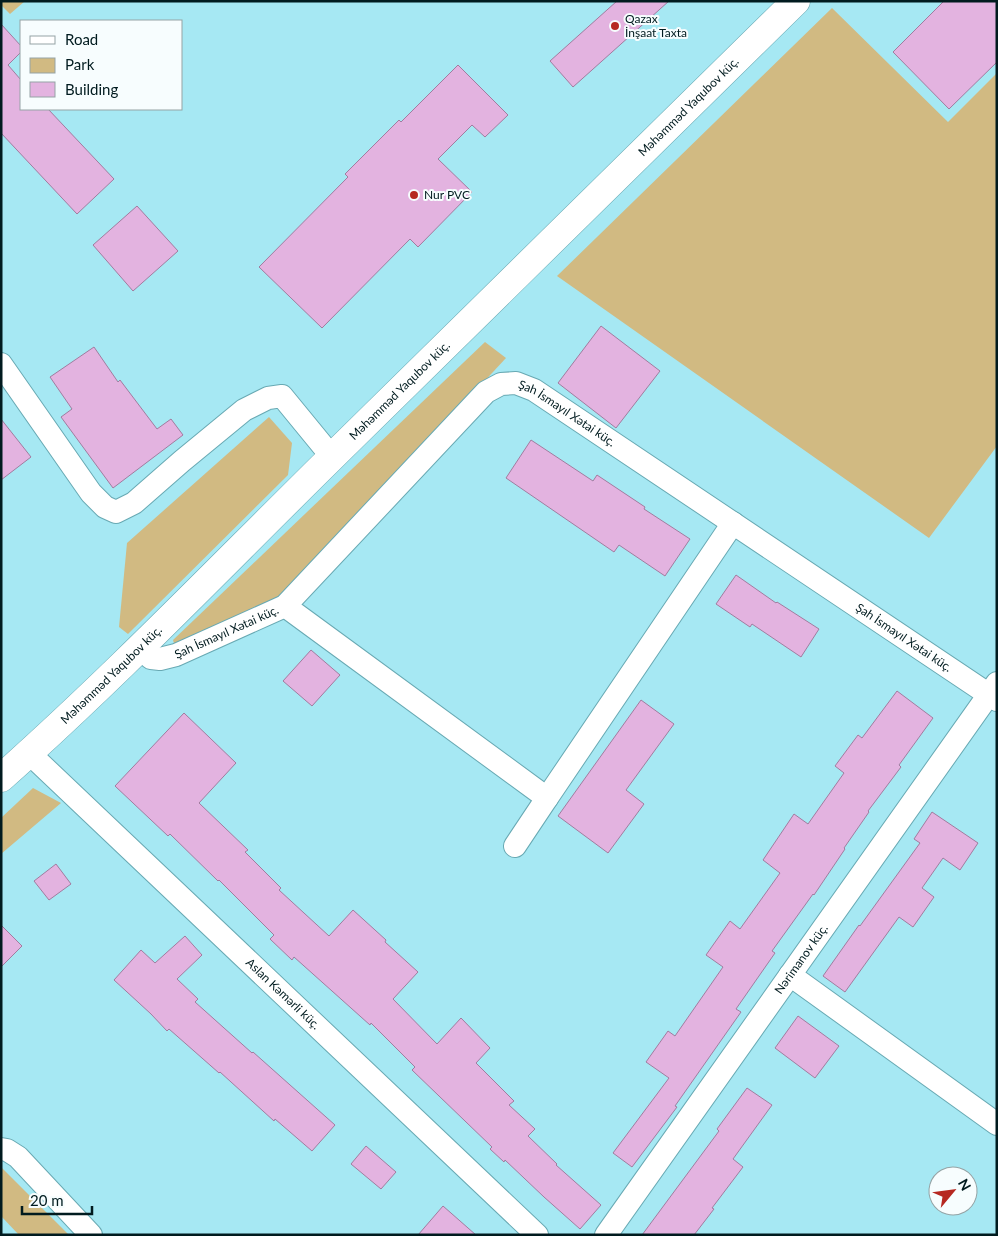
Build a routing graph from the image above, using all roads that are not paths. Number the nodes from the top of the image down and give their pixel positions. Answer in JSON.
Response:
{"nodes":[{"id":1,"x":796,"y":1,"type":"edge"},
{"id":2,"x":1,"y":364,"type":"edge"},
{"id":3,"x":332,"y":456,"type":"junction"},
{"id":4,"x":732,"y":522,"type":"junction"},
{"id":5,"x":285,"y":606,"type":"junction"},
{"id":6,"x":140,"y":648,"type":"junction"},
{"id":7,"x":994,"y":692,"type":"edge"},
{"id":8,"x":29,"y":753,"type":"junction"},
{"id":9,"x":1,"y":778,"type":"edge"},
{"id":10,"x":548,"y":798,"type":"junction"},
{"id":11,"x":515,"y":846,"type":"dead end"},
{"id":12,"x":790,"y":975,"type":"junction"},
{"id":13,"x":997,"y":1124,"type":"edge"},
{"id":14,"x":1,"y":1149,"type":"edge"},
{"id":15,"x":91,"y":1235,"type":"edge"},
{"id":16,"x":537,"y":1235,"type":"edge"},
{"id":17,"x":606,"y":1235,"type":"edge"}],
"edges":[{"from":1,"to":3,"type":"main road","name":"Məhəmməd Yaqubov küç."},
{"from":2,"to":3,"type":"street"},
{"from":3,"to":6,"type":"main road","name":"Məhəmməd Yaqubov küç."},
{"from":4,"to":5,"type":"street","name":"Şah İsmayıl Xətai küç."},
{"from":4,"to":7,"type":"street","name":"Şah İsmayıl Xətai küç."},
{"from":4,"to":10,"type":"street"},
{"from":5,"to":6,"type":"street","name":"Şah İsmayıl Xətai küç."},
{"from":5,"to":10,"type":"street"},
{"from":6,"to":8,"type":"main road","name":"Məhəmməd Yaqubov küç."},
{"from":7,"to":12,"type":"street","name":"Nərimanov küç."},
{"from":8,"to":9,"type":"main road","name":"Məhəmməd Yaqubov küç."},
{"from":8,"to":16,"type":"street","name":"Aslan Kəmərli küç."},
{"from":10,"to":11,"type":"street"},
{"from":12,"to":13,"type":"street"},
{"from":12,"to":17,"type":"street","name":"Nərimanov küç."},
{"from":14,"to":15,"type":"street"}]}
